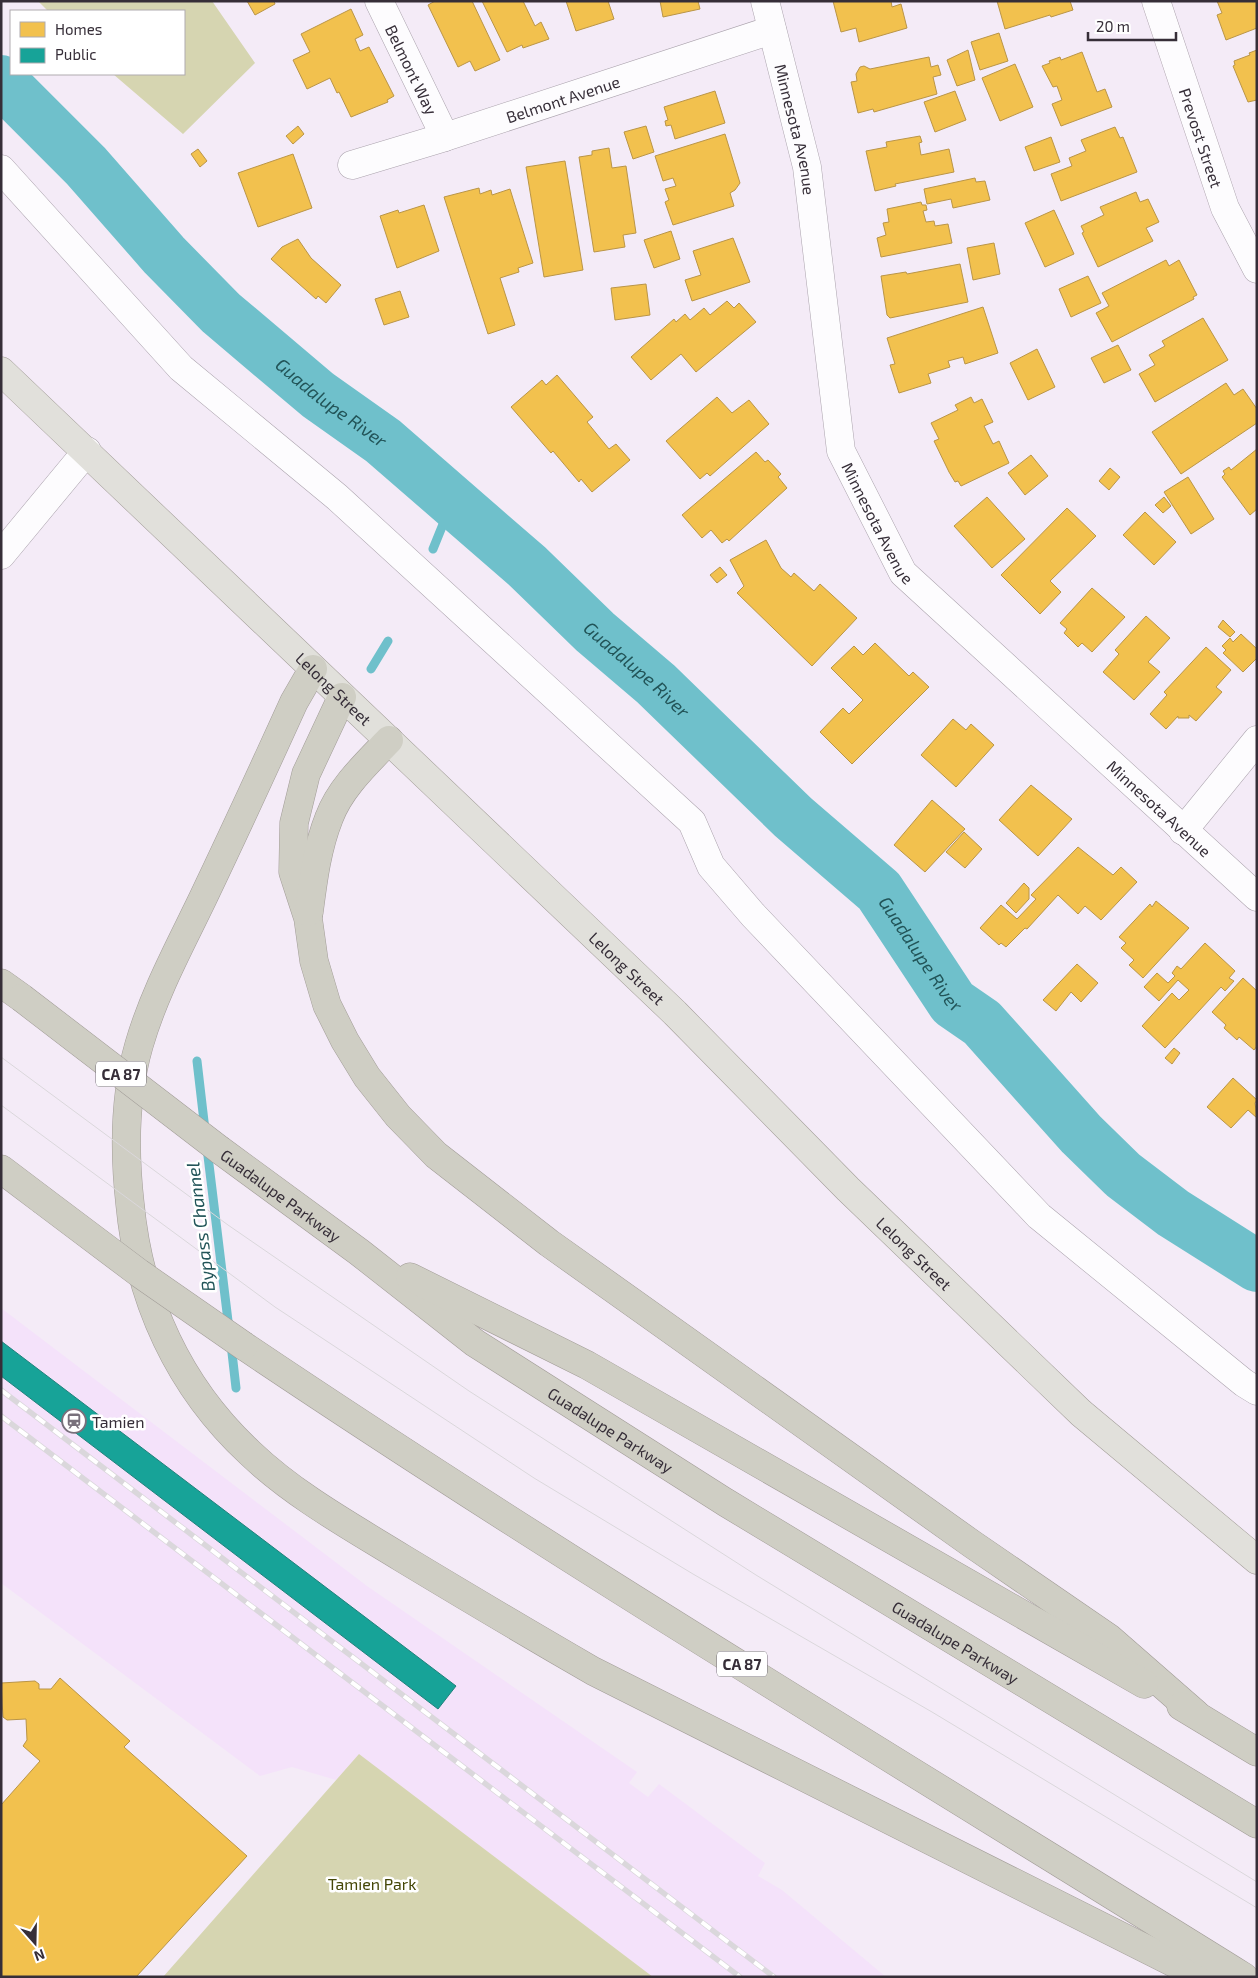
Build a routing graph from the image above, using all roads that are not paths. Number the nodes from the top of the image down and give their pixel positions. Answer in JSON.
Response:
{"nodes":[{"id":1,"x":379,"y":1,"type":"edge"},
{"id":2,"x":765,"y":1,"type":"edge"},
{"id":3,"x":1156,"y":1,"type":"edge"},
{"id":4,"x":772,"y":30,"type":"junction"},
{"id":5,"x":445,"y":137,"type":"junction"},
{"id":6,"x":352,"y":165,"type":"dead end"},
{"id":7,"x":1,"y":169,"type":"edge"},
{"id":8,"x":1257,"y":270,"type":"edge"},
{"id":9,"x":1,"y":372,"type":"edge"},
{"id":10,"x":87,"y":451,"type":"junction"},
{"id":11,"x":1,"y":555,"type":"edge"},
{"id":12,"x":313,"y":669,"type":"junction"},
{"id":13,"x":342,"y":696,"type":"junction"},
{"id":14,"x":389,"y":740,"type":"junction"},
{"id":15,"x":1257,"y":740,"type":"edge"},
{"id":16,"x":1183,"y":831,"type":"junction"},
{"id":17,"x":1257,"y":897,"type":"edge"},
{"id":18,"x":308,"y":918,"type":"junction"},
{"id":19,"x":11,"y":991,"type":"edge"},
{"id":20,"x":1,"y":1169,"type":"edge"},
{"id":21,"x":359,"y":1252,"type":"junction"},
{"id":22,"x":1257,"y":1391,"type":"edge"},
{"id":23,"x":1257,"y":1560,"type":"edge"},
{"id":24,"x":1196,"y":1714,"type":"junction"},
{"id":25,"x":1257,"y":1752,"type":"edge"},
{"id":26,"x":1257,"y":1824,"type":"edge"},
{"id":27,"x":1202,"y":1977,"type":"edge"},
{"id":28,"x":1244,"y":1977,"type":"edge"}],
"edges":[{"from":1,"to":5,"type":"street","name":"Belmont Way"},
{"from":2,"to":4,"type":"street","name":"Minnesota Avenue"},
{"from":3,"to":8,"type":"street","name":"Prevost Street"},
{"from":4,"to":5,"type":"street","name":"Belmont Avenue"},
{"from":4,"to":16,"type":"street","name":"Minnesota Avenue"},
{"from":5,"to":6,"type":"street","name":"Belmont Avenue"},
{"from":7,"to":22,"type":"street"},
{"from":9,"to":10,"type":"main road","name":"Lelong Street"},
{"from":10,"to":11,"type":"street"},
{"from":10,"to":12,"type":"main road","name":"Lelong Street"},
{"from":12,"to":13,"type":"main road","name":"Lelong Street"},
{"from":12,"to":27,"type":"highway"},
{"from":13,"to":14,"type":"main road","name":"Lelong Street"},
{"from":13,"to":18,"type":"highway"},
{"from":14,"to":18,"type":"highway"},
{"from":14,"to":23,"type":"main road","name":"Lelong Street"},
{"from":15,"to":16,"type":"street"},
{"from":16,"to":17,"type":"street","name":"Minnesota Avenue"},
{"from":18,"to":24,"type":"highway"},
{"from":19,"to":21,"type":"highway","name":"Guadalupe Parkway","number":"CA 87","bridge":true},
{"from":20,"to":28,"type":"highway","number":"CA 87","bridge":true},
{"from":21,"to":24,"type":"highway"},
{"from":21,"to":26,"type":"highway","name":"Guadalupe Parkway","number":"CA 87"},
{"from":24,"to":25,"type":"highway"}]}
